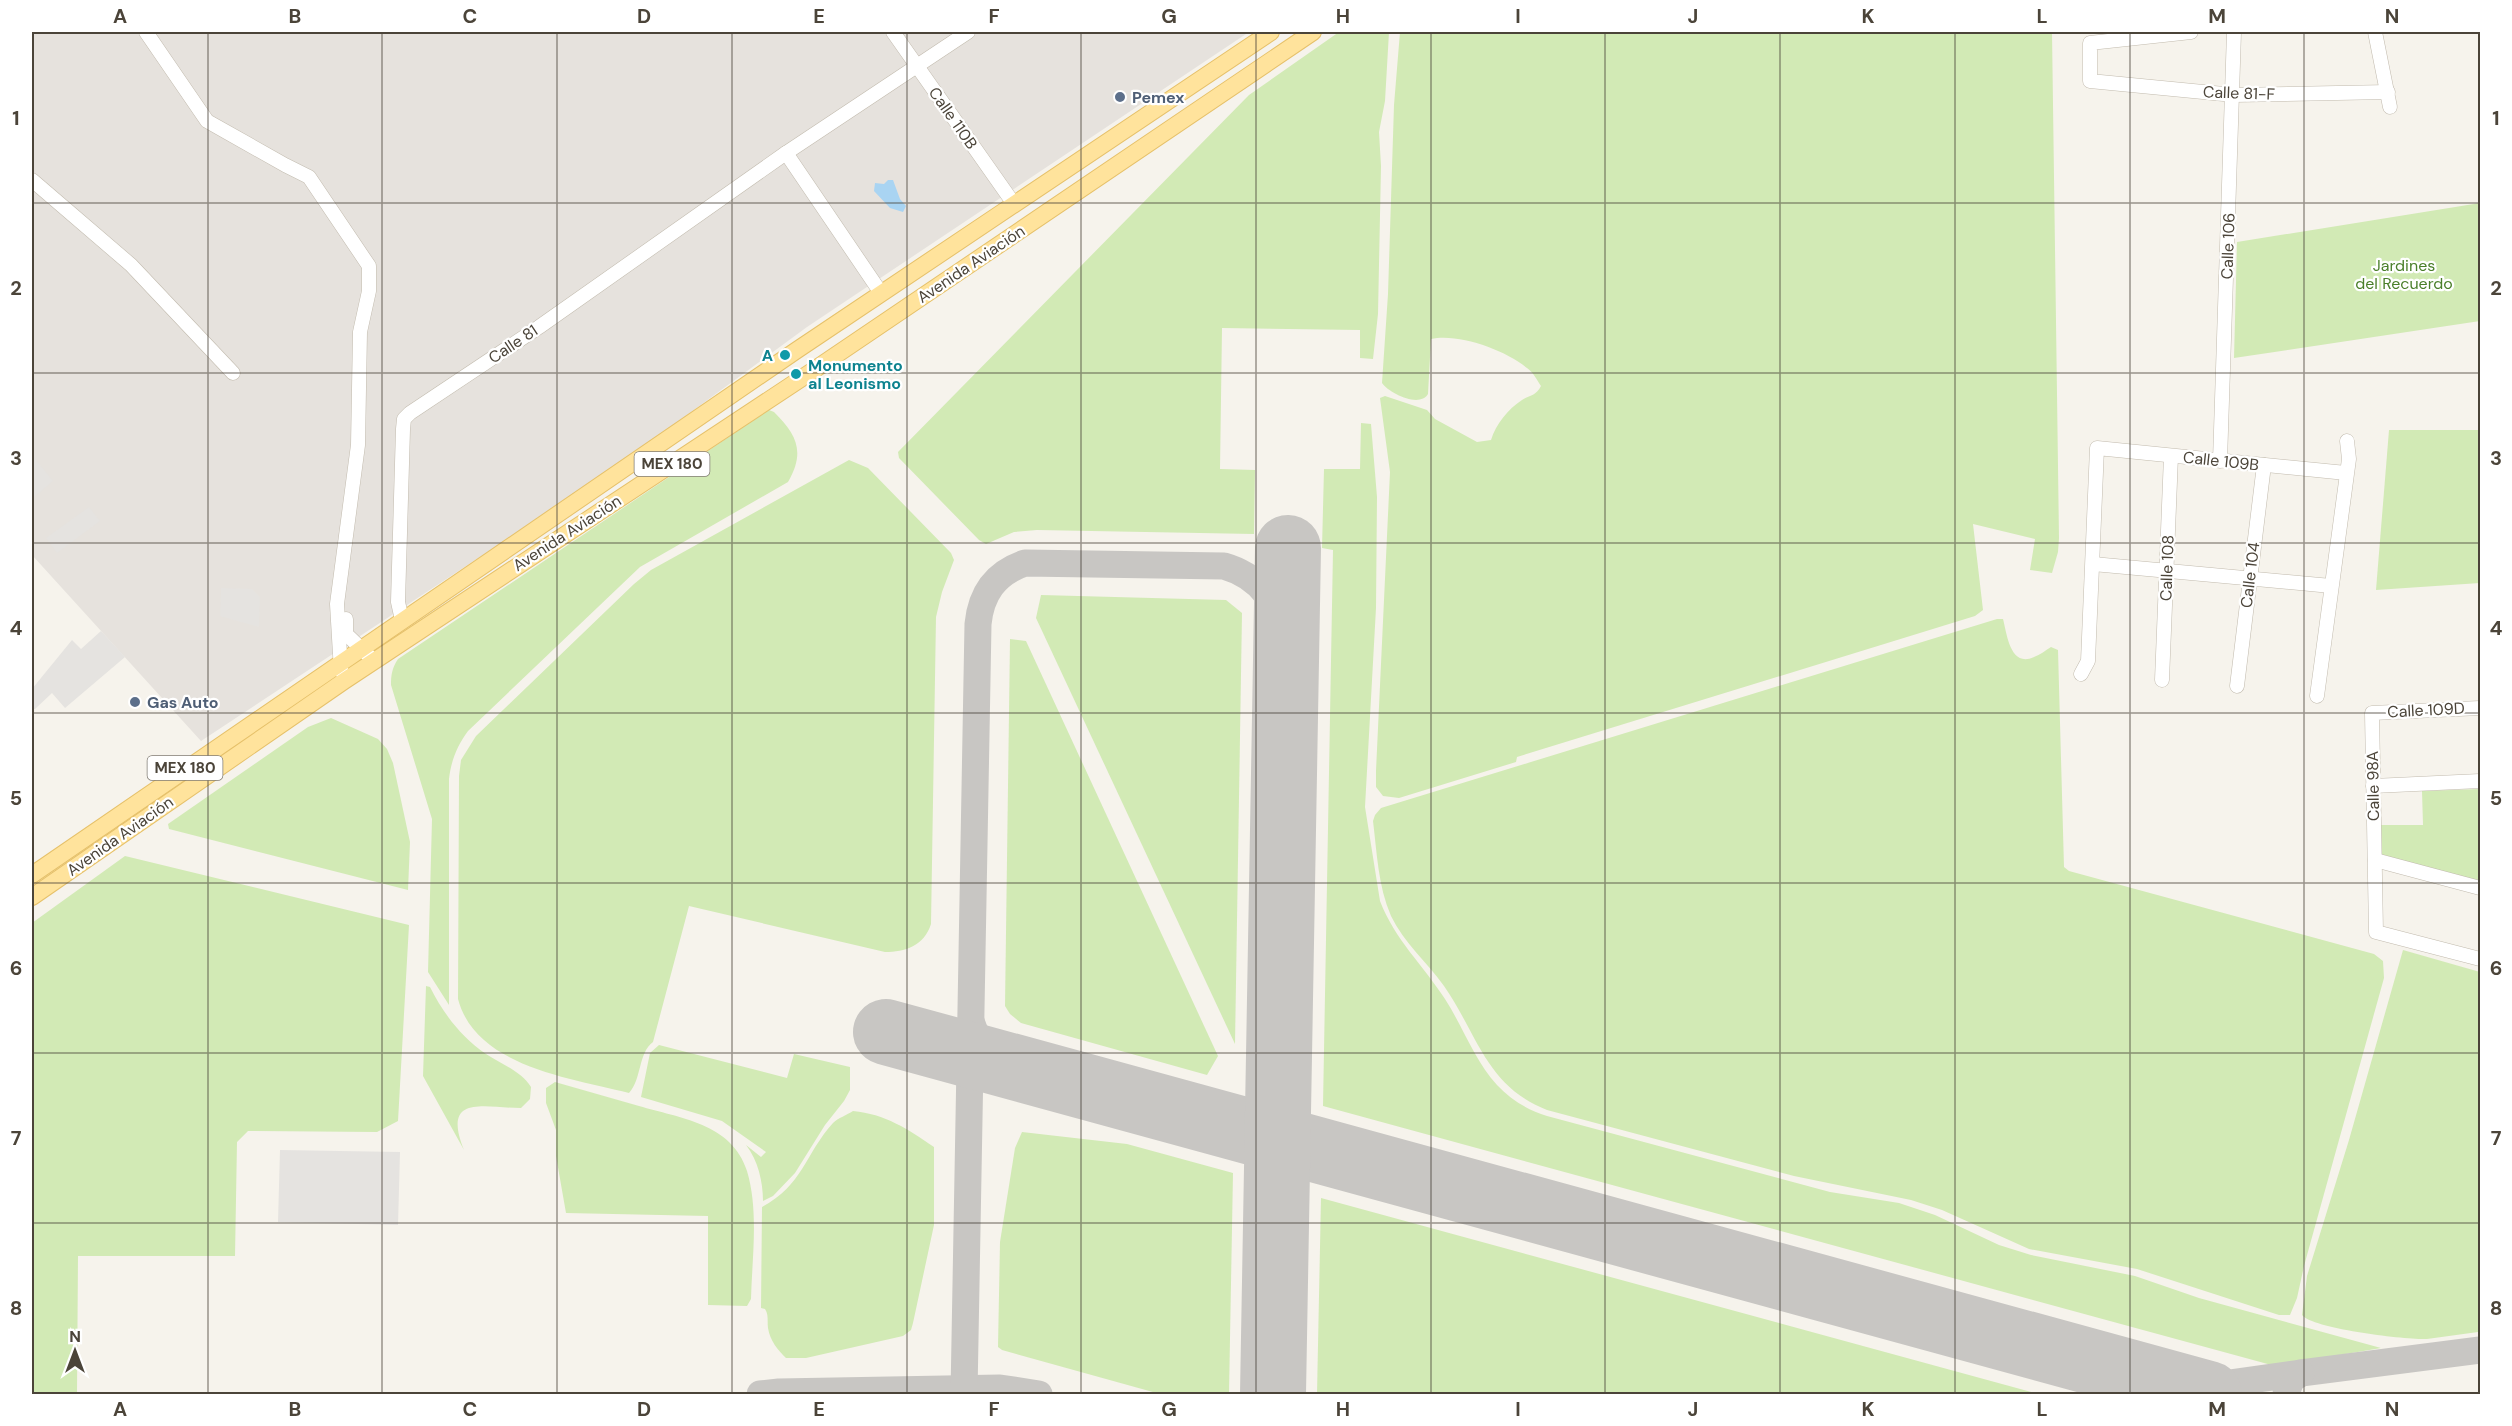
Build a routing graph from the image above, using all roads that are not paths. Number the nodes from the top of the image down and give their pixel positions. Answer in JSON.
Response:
{"nodes":[{"id":1,"x":147,"y":32,"type":"edge"},
{"id":2,"x":893,"y":32,"type":"edge"},
{"id":3,"x":968,"y":32,"type":"edge"},
{"id":4,"x":1271,"y":32,"type":"edge"},
{"id":5,"x":1313,"y":32,"type":"edge"},
{"id":6,"x":2191,"y":32,"type":"edge"},
{"id":7,"x":2235,"y":32,"type":"edge"},
{"id":8,"x":2375,"y":32,"type":"edge"},
{"id":9,"x":917,"y":66,"type":"junction"},
{"id":10,"x":2388,"y":92,"type":"junction"},
{"id":11,"x":2234,"y":95,"type":"junction"},
{"id":12,"x":2390,"y":107,"type":"dead end"},
{"id":13,"x":786,"y":153,"type":"junction"},
{"id":14,"x":32,"y":180,"type":"edge"},
{"id":15,"x":1014,"y":204,"type":"junction"},
{"id":16,"x":881,"y":293,"type":"junction"},
{"id":17,"x":233,"y":373,"type":"dead end"},
{"id":18,"x":2347,"y":441,"type":"dead end"},
{"id":19,"x":2171,"y":456,"type":"junction"},
{"id":20,"x":2220,"y":461,"type":"junction"},
{"id":21,"x":2264,"y":465,"type":"junction"},
{"id":22,"x":2346,"y":473,"type":"junction"},
{"id":23,"x":2093,"y":564,"type":"junction"},
{"id":24,"x":2166,"y":571,"type":"junction"},
{"id":25,"x":343,"y":575,"type":"junction"},
{"id":26,"x":2250,"y":579,"type":"junction"},
{"id":27,"x":2331,"y":586,"type":"junction"},
{"id":28,"x":402,"y":620,"type":"junction"},
{"id":29,"x":361,"y":648,"type":"junction"},
{"id":30,"x":374,"y":661,"type":"junction"},
{"id":31,"x":339,"y":663,"type":"junction"},
{"id":32,"x":2081,"y":674,"type":"dead end"},
{"id":33,"x":2162,"y":680,"type":"dead end"},
{"id":34,"x":344,"y":681,"type":"junction"},
{"id":35,"x":2237,"y":686,"type":"dead end"},
{"id":36,"x":2317,"y":696,"type":"dead end"},
{"id":37,"x":2481,"y":708,"type":"edge"},
{"id":38,"x":2372,"y":713,"type":"joint"},
{"id":39,"x":2481,"y":781,"type":"edge"},
{"id":40,"x":2373,"y":786,"type":"junction"},
{"id":41,"x":2375,"y":860,"type":"junction"},
{"id":42,"x":32,"y":875,"type":"edge"},
{"id":43,"x":2481,"y":888,"type":"edge"},
{"id":44,"x":32,"y":897,"type":"edge"},
{"id":45,"x":2481,"y":959,"type":"edge"}],
"edges":[{"from":1,"to":25,"type":"street"},
{"from":2,"to":9,"type":"street","name":"Calle 110B"},
{"from":3,"to":9,"type":"street","name":"Calle 81"},
{"from":4,"to":15,"type":"main road","name":"Avenida Aviación","number":"MEX 180"},
{"from":5,"to":30,"type":"main road","name":"Avenida Aviación","number":"MEX 180"},
{"from":6,"to":11,"type":"street","name":"Calle 81-F"},
{"from":7,"to":11,"type":"street","name":"Calle 106"},
{"from":8,"to":10,"type":"street"},
{"from":9,"to":13,"type":"street","name":"Calle 81"},
{"from":9,"to":15,"type":"street","name":"Calle 110B"},
{"from":10,"to":11,"type":"street","name":"Calle 81-F"},
{"from":10,"to":12,"type":"street"},
{"from":11,"to":20,"type":"street","name":"Calle 106"},
{"from":13,"to":16,"type":"street"},
{"from":13,"to":28,"type":"street","name":"Calle 81"},
{"from":14,"to":17,"type":"street"},
{"from":15,"to":16,"type":"main road","name":"Avenida Aviación","number":"MEX 180"},
{"from":16,"to":28,"type":"main road","name":"Avenida Aviación","number":"MEX 180"},
{"from":18,"to":22,"type":"street"},
{"from":19,"to":20,"type":"street","name":"Calle 109B"},
{"from":19,"to":23,"type":"street","name":"Calle 109B"},
{"from":19,"to":24,"type":"street","name":"Calle 108"},
{"from":20,"to":21,"type":"street","name":"Calle 109B"},
{"from":21,"to":22,"type":"street","name":"Calle 109B"},
{"from":21,"to":26,"type":"street","name":"Calle 104"},
{"from":22,"to":27,"type":"street"},
{"from":23,"to":24,"type":"street"},
{"from":23,"to":32,"type":"street"},
{"from":24,"to":26,"type":"street"},
{"from":24,"to":33,"type":"street","name":"Calle 108"},
{"from":25,"to":29,"type":"street"},
{"from":25,"to":31,"type":"street"},
{"from":26,"to":27,"type":"street"},
{"from":26,"to":35,"type":"street","name":"Calle 104"},
{"from":27,"to":36,"type":"street"},
{"from":28,"to":29,"type":"main road","name":"Avenida Aviación","number":"MEX 180"},
{"from":29,"to":30,"type":"street"},
{"from":29,"to":31,"type":"main road","name":"Avenida Aviación","number":"MEX 180"},
{"from":30,"to":34,"type":"main road","name":"Avenida Aviación","number":"MEX 180"},
{"from":31,"to":34,"type":"street"},
{"from":31,"to":42,"type":"main road","name":"Avenida Aviación","number":"MEX 180"},
{"from":34,"to":44,"type":"main road","name":"Avenida Aviación","number":"MEX 180"},
{"from":37,"to":38,"type":"street","name":"Calle 109D"},
{"from":38,"to":40,"type":"street","name":"Calle 98A"},
{"from":39,"to":40,"type":"street"},
{"from":40,"to":41,"type":"street","name":"Calle 98A"},
{"from":41,"to":43,"type":"street"},
{"from":41,"to":45,"type":"street","name":"Calle 98A"}]}
